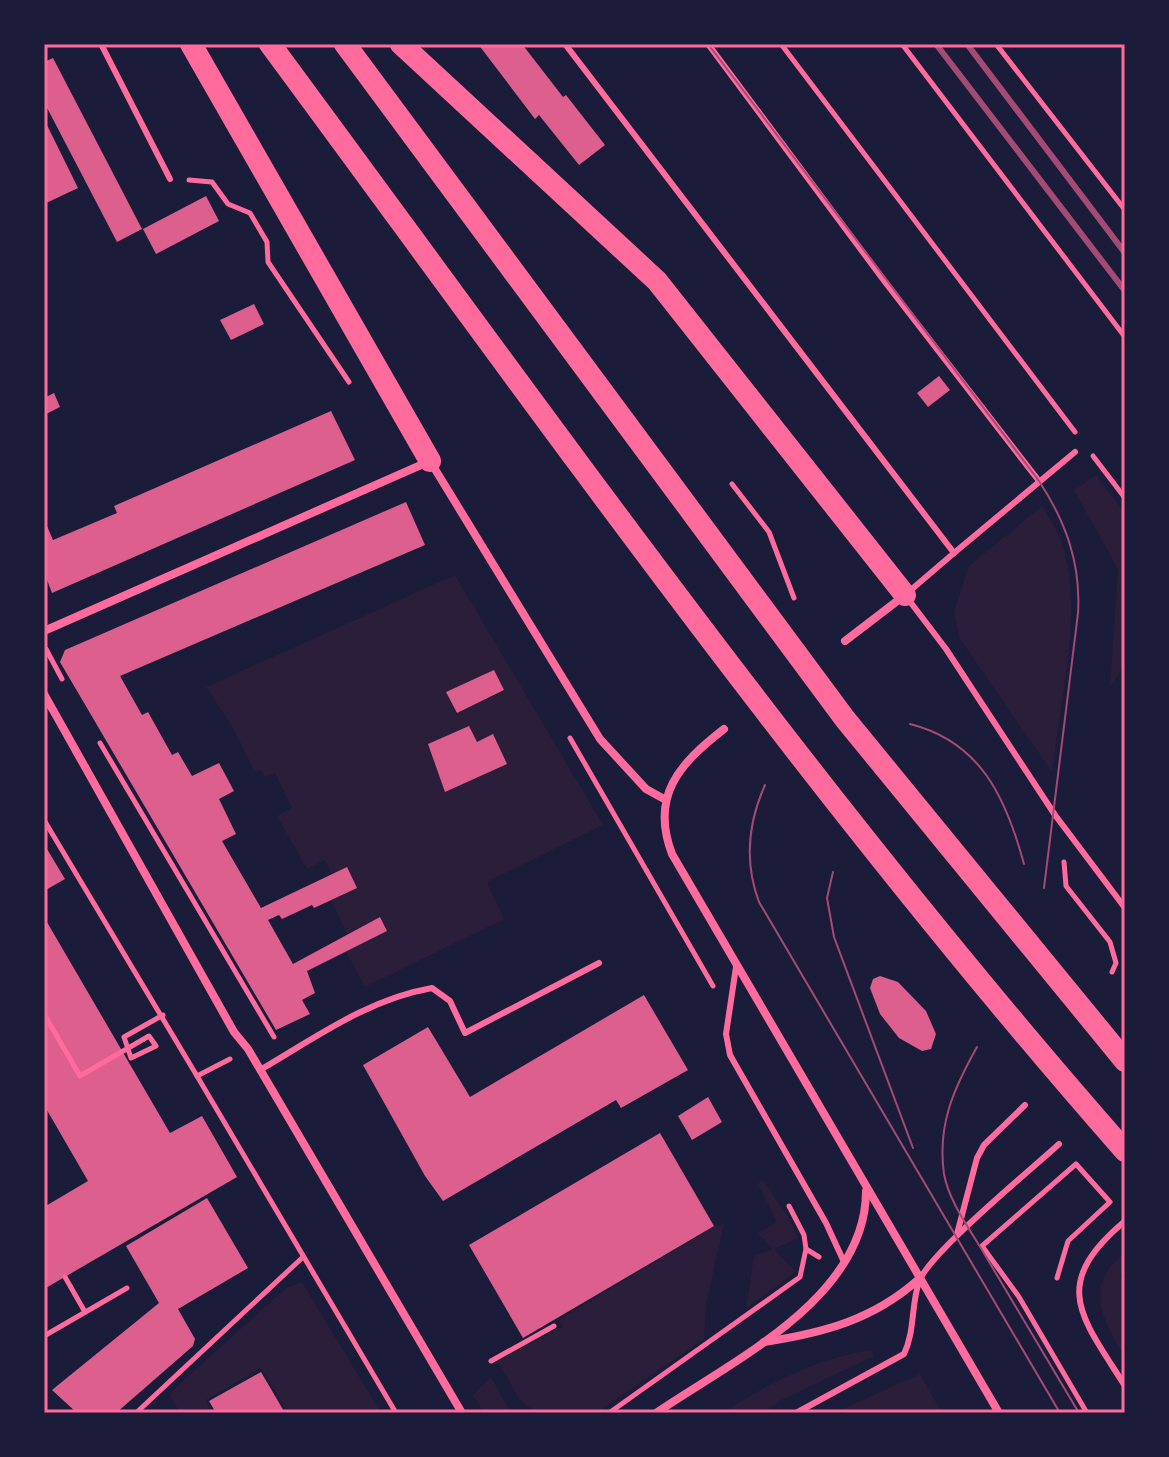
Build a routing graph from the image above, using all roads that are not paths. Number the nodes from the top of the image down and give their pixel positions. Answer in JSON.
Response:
{"nodes":[{"id":1,"x":101,"y":44,"type":"edge"},
{"id":2,"x":191,"y":44,"type":"edge"},
{"id":3,"x":270,"y":44,"type":"edge"},
{"id":4,"x":345,"y":44,"type":"edge"},
{"id":5,"x":401,"y":44,"type":"edge"},
{"id":6,"x":565,"y":44,"type":"edge"},
{"id":7,"x":708,"y":44,"type":"edge"},
{"id":8,"x":170,"y":179,"type":"road end"},
{"id":9,"x":1075,"y":452,"type":"dead end"},
{"id":10,"x":430,"y":461,"type":"junction"},
{"id":11,"x":1039,"y":481,"type":"junction"},
{"id":12,"x":954,"y":553,"type":"junction"},
{"id":13,"x":905,"y":595,"type":"junction"},
{"id":14,"x":44,"y":631,"type":"edge"},
{"id":15,"x":845,"y":641,"type":"dead end"},
{"id":16,"x":44,"y":694,"type":"edge"},
{"id":17,"x":724,"y":729,"type":"dead end"},
{"id":18,"x":666,"y":800,"type":"junction"},
{"id":19,"x":1125,"y":908,"type":"edge"},
{"id":20,"x":599,"y":963,"type":"dead end"},
{"id":21,"x":736,"y":967,"type":"junction"},
{"id":22,"x":1125,"y":1061,"type":"edge"},
{"id":23,"x":260,"y":1070,"type":"junction"},
{"id":24,"x":1025,"y":1105,"type":"dead end"},
{"id":25,"x":1059,"y":1144,"type":"dead end"},
{"id":26,"x":1125,"y":1151,"type":"edge"},
{"id":27,"x":866,"y":1191,"type":"junction"},
{"id":28,"x":1125,"y":1221,"type":"edge"},
{"id":29,"x":956,"y":1237,"type":"junction"},
{"id":30,"x":844,"y":1262,"type":"junction"},
{"id":31,"x":919,"y":1279,"type":"junction"},
{"id":32,"x":759,"y":1343,"type":"junction"},
{"id":33,"x":1125,"y":1386,"type":"edge"},
{"id":34,"x":462,"y":1413,"type":"edge"},
{"id":35,"x":656,"y":1413,"type":"edge"},
{"id":36,"x":796,"y":1413,"type":"edge"},
{"id":37,"x":999,"y":1413,"type":"edge"}],
"edges":[{"from":1,"to":8,"type":"lane"},
{"from":2,"to":10,"type":"highway"},
{"from":3,"to":26,"type":"highway"},
{"from":4,"to":22,"type":"highway"},
{"from":5,"to":13,"type":"highway"},
{"from":6,"to":12,"type":"lane"},
{"from":7,"to":11,"type":"lane"},
{"from":9,"to":11,"type":"lane"},
{"from":10,"to":14,"type":"street"},
{"from":10,"to":18,"type":"street"},
{"from":11,"to":12,"type":"lane"},
{"from":12,"to":13,"type":"lane"},
{"from":13,"to":15,"type":"street"},
{"from":13,"to":19,"type":"lane"},
{"from":16,"to":23,"type":"street"},
{"from":17,"to":18,"type":"street"},
{"from":18,"to":21,"type":"street"},
{"from":20,"to":23,"type":"lane"},
{"from":21,"to":27,"type":"street"},
{"from":21,"to":30,"type":"lane"},
{"from":23,"to":34,"type":"street"},
{"from":24,"to":29,"type":"lane"},
{"from":25,"to":29,"type":"lane"},
{"from":27,"to":30,"type":"street"},
{"from":27,"to":31,"type":"street"},
{"from":28,"to":33,"type":"lane"},
{"from":29,"to":31,"type":"lane"},
{"from":30,"to":32,"type":"street"},
{"from":31,"to":32,"type":"street"},
{"from":31,"to":36,"type":"lane"},
{"from":31,"to":37,"type":"street"},
{"from":32,"to":35,"type":"street"}]}
